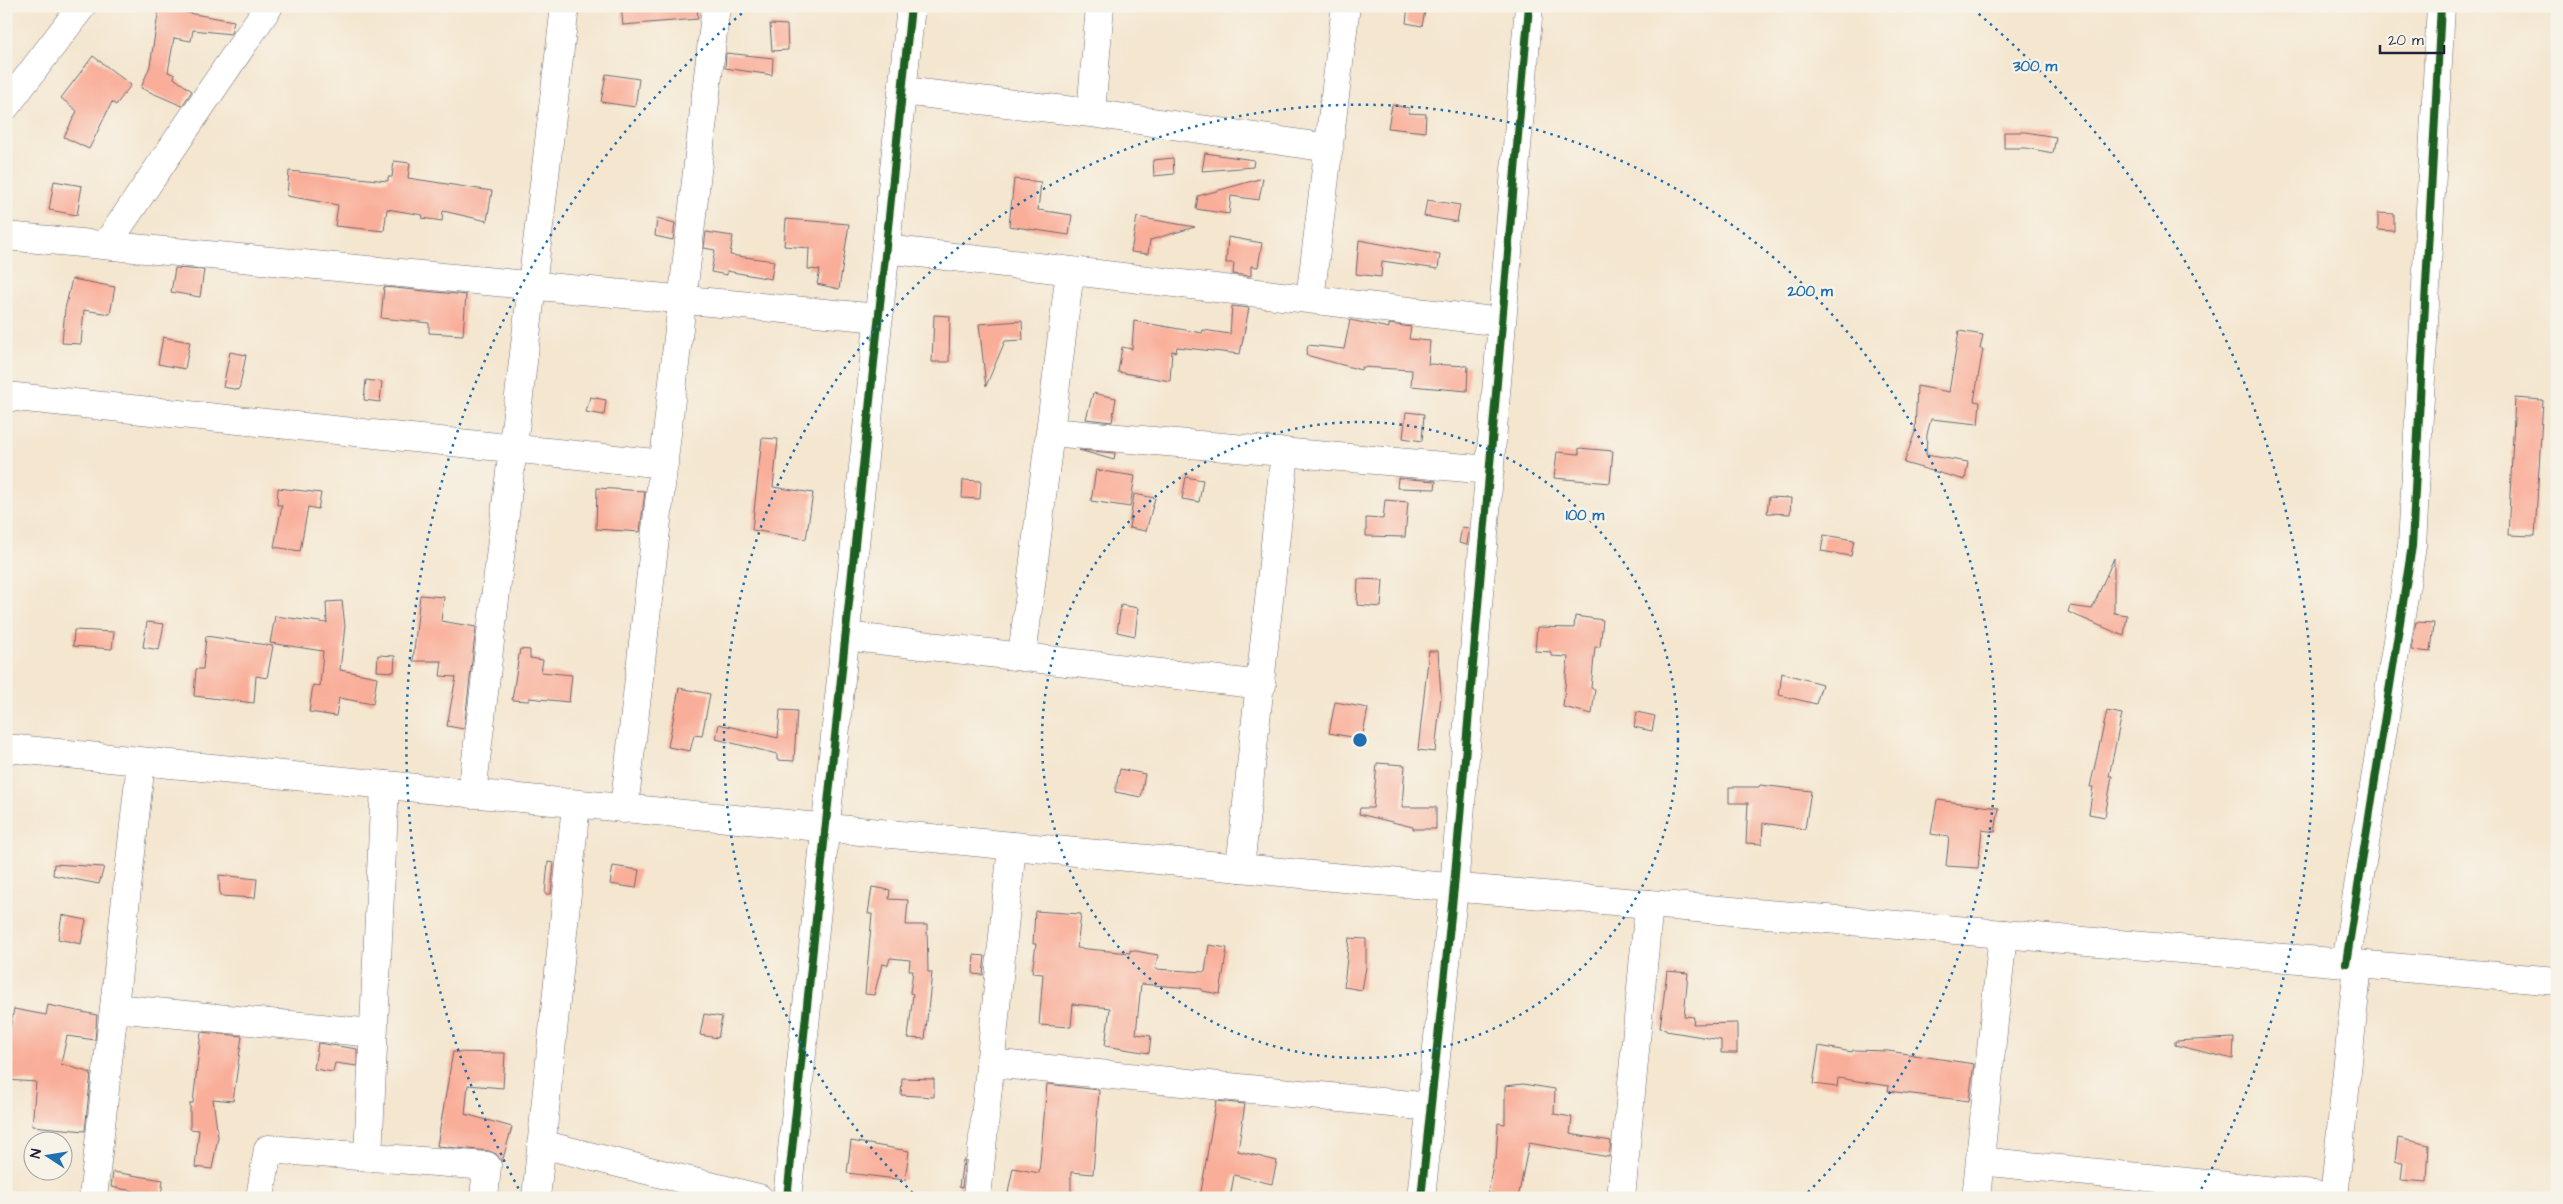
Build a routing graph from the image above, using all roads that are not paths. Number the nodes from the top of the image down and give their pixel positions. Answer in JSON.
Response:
{"nodes":[{"id":1,"x":82,"y":6,"type":"edge"},
{"id":2,"x":269,"y":6,"type":"edge"},
{"id":3,"x":566,"y":6,"type":"edge"},
{"id":4,"x":716,"y":6,"type":"edge"},
{"id":5,"x":911,"y":6,"type":"edge"},
{"id":6,"x":1100,"y":6,"type":"edge"},
{"id":7,"x":1346,"y":6,"type":"edge"},
{"id":8,"x":1529,"y":6,"type":"edge"},
{"id":9,"x":2441,"y":6,"type":"edge"},
{"id":10,"x":902,"y":91,"type":"junction"},
{"id":11,"x":6,"y":106,"type":"edge"},
{"id":12,"x":1091,"y":113,"type":"junction"},
{"id":13,"x":1329,"y":148,"type":"junction"},
{"id":14,"x":6,"y":236,"type":"edge"},
{"id":15,"x":106,"y":245,"type":"junction"},
{"id":16,"x":886,"y":249,"type":"junction"},
{"id":17,"x":1070,"y":271,"type":"junction"},
{"id":18,"x":532,"y":285,"type":"junction"},
{"id":19,"x":683,"y":299,"type":"junction"},
{"id":20,"x":1310,"y":299,"type":"junction"},
{"id":21,"x":879,"y":318,"type":"junction"},
{"id":22,"x":1502,"y":322,"type":"junction"},
{"id":23,"x":6,"y":396,"type":"edge"},
{"id":24,"x":1050,"y":432,"type":"junction"},
{"id":25,"x":513,"y":447,"type":"junction"},
{"id":26,"x":1285,"y":452,"type":"junction"},
{"id":27,"x":664,"y":464,"type":"junction"},
{"id":28,"x":1490,"y":470,"type":"junction"},
{"id":29,"x":845,"y":636,"type":"junction"},
{"id":30,"x":1022,"y":657,"type":"junction"},
{"id":31,"x":1262,"y":685,"type":"junction"},
{"id":32,"x":6,"y":748,"type":"edge"},
{"id":33,"x":141,"y":762,"type":"junction"},
{"id":34,"x":385,"y":785,"type":"junction"},
{"id":35,"x":472,"y":794,"type":"junction"},
{"id":36,"x":576,"y":804,"type":"junction"},
{"id":37,"x":624,"y":809,"type":"junction"},
{"id":38,"x":825,"y":828,"type":"junction"},
{"id":39,"x":1012,"y":846,"type":"junction"},
{"id":40,"x":1240,"y":868,"type":"junction"},
{"id":41,"x":1454,"y":888,"type":"junction"},
{"id":42,"x":1649,"y":904,"type":"junction"},
{"id":43,"x":2003,"y":934,"type":"junction"},
{"id":44,"x":2352,"y":963,"type":"junction"},
{"id":45,"x":2557,"y":981,"type":"edge"},
{"id":46,"x":114,"y":1008,"type":"junction"},
{"id":47,"x":373,"y":1033,"type":"junction"},
{"id":48,"x":990,"y":1063,"type":"junction"},
{"id":49,"x":1431,"y":1107,"type":"junction"},
{"id":50,"x":541,"y":1144,"type":"junction"},
{"id":51,"x":368,"y":1157,"type":"junction"},
{"id":52,"x":1980,"y":1161,"type":"junction"},
{"id":53,"x":2334,"y":1197,"type":"edge"},
{"id":54,"x":93,"y":1198,"type":"edge"},
{"id":55,"x":260,"y":1198,"type":"edge"},
{"id":56,"x":484,"y":1198,"type":"edge"},
{"id":57,"x":536,"y":1198,"type":"edge"},
{"id":58,"x":759,"y":1198,"type":"edge"},
{"id":59,"x":787,"y":1198,"type":"edge"},
{"id":60,"x":978,"y":1198,"type":"edge"},
{"id":61,"x":1421,"y":1198,"type":"edge"},
{"id":62,"x":1621,"y":1198,"type":"edge"},
{"id":63,"x":1976,"y":1198,"type":"edge"}],
"edges":[{"from":1,"to":11,"type":"street"},
{"from":2,"to":15,"type":"street"},
{"from":3,"to":18,"type":"street"},
{"from":4,"to":19,"type":"street"},
{"from":5,"to":10,"type":"street"},
{"from":6,"to":12,"type":"street"},
{"from":7,"to":13,"type":"street"},
{"from":8,"to":22,"type":"street"},
{"from":9,"to":44,"type":"street"},
{"from":10,"to":12,"type":"street"},
{"from":10,"to":16,"type":"street"},
{"from":12,"to":13,"type":"street"},
{"from":13,"to":20,"type":"street"},
{"from":14,"to":15,"type":"street"},
{"from":15,"to":18,"type":"street"},
{"from":16,"to":17,"type":"street"},
{"from":16,"to":21,"type":"street"},
{"from":17,"to":20,"type":"street"},
{"from":17,"to":24,"type":"street"},
{"from":18,"to":19,"type":"street"},
{"from":18,"to":25,"type":"street"},
{"from":19,"to":21,"type":"street"},
{"from":19,"to":27,"type":"street"},
{"from":20,"to":22,"type":"street"},
{"from":21,"to":29,"type":"street"},
{"from":22,"to":28,"type":"street"},
{"from":23,"to":25,"type":"street"},
{"from":24,"to":26,"type":"street"},
{"from":24,"to":30,"type":"street"},
{"from":25,"to":27,"type":"street"},
{"from":25,"to":35,"type":"street"},
{"from":26,"to":28,"type":"street"},
{"from":26,"to":31,"type":"street"},
{"from":27,"to":37,"type":"street"},
{"from":28,"to":41,"type":"street"},
{"from":29,"to":30,"type":"street"},
{"from":29,"to":38,"type":"street"},
{"from":30,"to":31,"type":"street"},
{"from":31,"to":40,"type":"street"},
{"from":32,"to":33,"type":"street"},
{"from":33,"to":34,"type":"street"},
{"from":33,"to":46,"type":"street"},
{"from":34,"to":35,"type":"street"},
{"from":34,"to":47,"type":"street"},
{"from":35,"to":36,"type":"street"},
{"from":36,"to":37,"type":"street"},
{"from":36,"to":50,"type":"street"},
{"from":37,"to":38,"type":"street"},
{"from":38,"to":39,"type":"street"},
{"from":38,"to":59,"type":"street"},
{"from":39,"to":40,"type":"street"},
{"from":39,"to":48,"type":"street"},
{"from":40,"to":41,"type":"street"},
{"from":41,"to":42,"type":"street"},
{"from":41,"to":49,"type":"street"},
{"from":42,"to":43,"type":"street"},
{"from":42,"to":62,"type":"street"},
{"from":43,"to":44,"type":"street"},
{"from":43,"to":52,"type":"street"},
{"from":44,"to":45,"type":"street"},
{"from":44,"to":53,"type":"street"},
{"from":46,"to":47,"type":"street"},
{"from":46,"to":54,"type":"street"},
{"from":47,"to":51,"type":"street"},
{"from":48,"to":49,"type":"street"},
{"from":48,"to":60,"type":"street"},
{"from":49,"to":61,"type":"street"},
{"from":50,"to":57,"type":"street"},
{"from":50,"to":58,"type":"street"},
{"from":51,"to":55,"type":"street"},
{"from":51,"to":56,"type":"street"},
{"from":52,"to":53,"type":"street"},
{"from":52,"to":63,"type":"street"}]}
